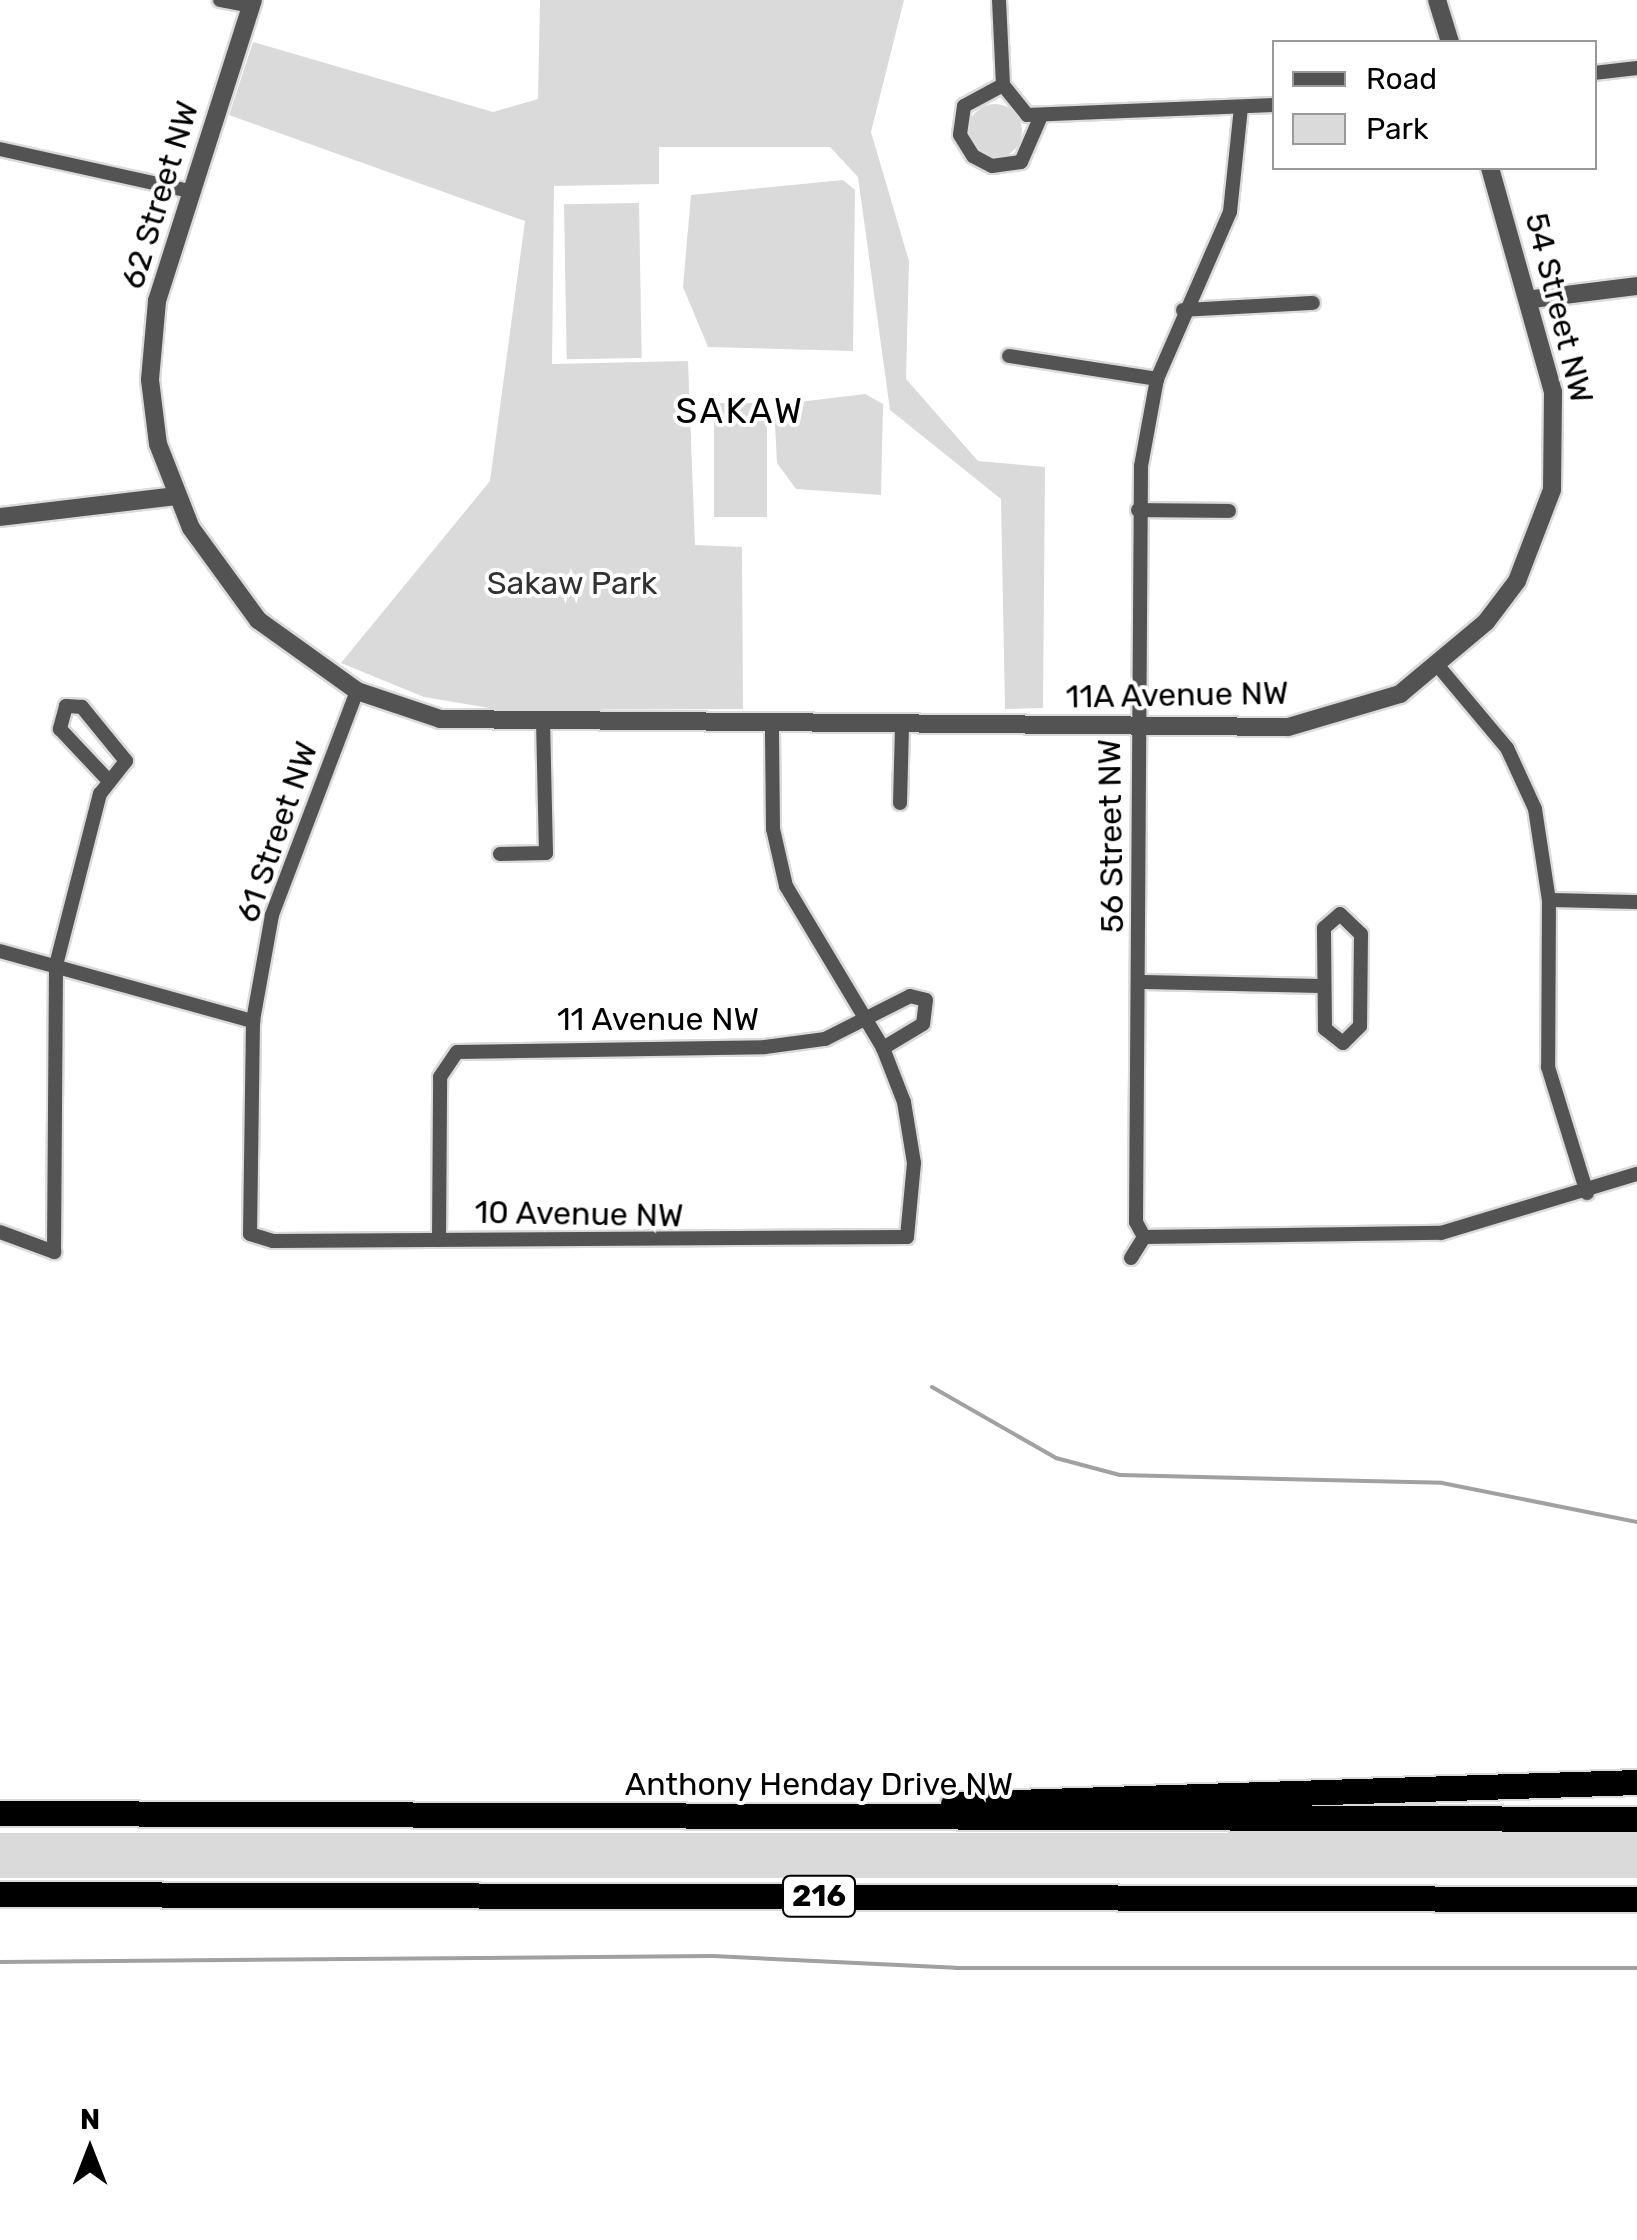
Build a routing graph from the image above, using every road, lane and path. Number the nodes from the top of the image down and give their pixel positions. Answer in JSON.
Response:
{"nodes":[{"id":1,"x":220,"y":0,"type":"edge"},
{"id":2,"x":1000,"y":0,"type":"edge"},
{"id":3,"x":1438,"y":0,"type":"edge"},
{"id":4,"x":252,"y":3,"type":"edge"},
{"id":5,"x":1449,"y":40,"type":"edge"},
{"id":6,"x":1637,"y":68,"type":"edge"},
{"id":7,"x":1597,"y":72,"type":"edge"},
{"id":8,"x":1003,"y":85,"type":"junction"},
{"id":9,"x":1272,"y":105,"type":"edge"},
{"id":10,"x":1241,"y":108,"type":"junction"},
{"id":11,"x":1034,"y":116,"type":"junction"},
{"id":12,"x":0,"y":150,"type":"edge"},
{"id":13,"x":1491,"y":170,"type":"edge"},
{"id":14,"x":189,"y":191,"type":"junction"},
{"id":15,"x":1637,"y":286,"type":"edge"},
{"id":16,"x":1533,"y":299,"type":"junction"},
{"id":17,"x":1313,"y":303,"type":"dead end"},
{"id":18,"x":1183,"y":310,"type":"junction"},
{"id":19,"x":1009,"y":356,"type":"dead end"},
{"id":20,"x":1157,"y":379,"type":"junction"},
{"id":21,"x":176,"y":496,"type":"junction"},
{"id":22,"x":1138,"y":510,"type":"junction"},
{"id":23,"x":1230,"y":511,"type":"dead end"},
{"id":24,"x":0,"y":516,"type":"edge"},
{"id":25,"x":1439,"y":668,"type":"junction"},
{"id":26,"x":357,"y":691,"type":"junction"},
{"id":27,"x":543,"y":726,"type":"junction"},
{"id":28,"x":902,"y":727,"type":"junction"},
{"id":29,"x":772,"y":728,"type":"junction"},
{"id":30,"x":1138,"y":728,"type":"junction"},
{"id":31,"x":108,"y":780,"type":"junction"},
{"id":32,"x":900,"y":803,"type":"dead end"},
{"id":33,"x":500,"y":854,"type":"dead end"},
{"id":34,"x":1549,"y":900,"type":"junction"},
{"id":35,"x":1637,"y":902,"type":"edge"},
{"id":36,"x":0,"y":951,"type":"edge"},
{"id":37,"x":56,"y":965,"type":"junction"},
{"id":38,"x":1141,"y":982,"type":"junction"},
{"id":39,"x":1324,"y":986,"type":"junction"},
{"id":40,"x":254,"y":1021,"type":"junction"},
{"id":41,"x":866,"y":1022,"type":"junction"},
{"id":42,"x":883,"y":1048,"type":"junction"},
{"id":43,"x":1637,"y":1174,"type":"edge"},
{"id":44,"x":1587,"y":1193,"type":"junction"},
{"id":45,"x":0,"y":1232,"type":"edge"},
{"id":46,"x":250,"y":1234,"type":"joint"},
{"id":47,"x":1144,"y":1237,"type":"junction"},
{"id":48,"x":439,"y":1240,"type":"junction"},
{"id":49,"x":1131,"y":1258,"type":"dead end"},
{"id":50,"x":1637,"y":1782,"type":"edge"},
{"id":51,"x":1637,"y":1806,"type":"edge"},
{"id":52,"x":0,"y":1813,"type":"edge"},
{"id":53,"x":849,"y":1816,"type":"junction"},
{"id":54,"x":1498,"y":1819,"type":"junction"},
{"id":55,"x":1637,"y":1820,"type":"edge"},
{"id":56,"x":0,"y":1894,"type":"edge"},
{"id":57,"x":1637,"y":1899,"type":"edge"}],
"edges":[{"from":1,"to":4,"type":"street"},
{"from":2,"to":8,"type":"street"},
{"from":3,"to":5,"type":"street"},
{"from":4,"to":14,"type":"street","name":"62 Street NW"},
{"from":6,"to":7,"type":"street"},
{"from":8,"to":11,"type":"street"},
{"from":8,"to":11,"type":"street"},
{"from":9,"to":10,"type":"street"},
{"from":10,"to":11,"type":"street"},
{"from":10,"to":18,"type":"street","name":"56 Street NW"},
{"from":12,"to":14,"type":"street"},
{"from":13,"to":16,"type":"street","name":"54 Street NW"},
{"from":14,"to":21,"type":"street","name":"62 Street NW"},
{"from":15,"to":16,"type":"street"},
{"from":16,"to":25,"type":"street","name":"54 Street NW"},
{"from":17,"to":18,"type":"street"},
{"from":18,"to":20,"type":"street","name":"56 Street NW"},
{"from":19,"to":20,"type":"street"},
{"from":20,"to":22,"type":"street","name":"56 Street NW"},
{"from":21,"to":24,"type":"street"},
{"from":21,"to":26,"type":"street","name":"62 Street NW"},
{"from":22,"to":23,"type":"street"},
{"from":22,"to":30,"type":"street","name":"56 Street NW"},
{"from":25,"to":30,"type":"street","name":"11A Avenue NW"},
{"from":25,"to":34,"type":"street"},
{"from":26,"to":27,"type":"street","name":"11A Avenue NW"},
{"from":26,"to":40,"type":"street","name":"61 Street NW"},
{"from":27,"to":29,"type":"street","name":"11A Avenue NW"},
{"from":27,"to":33,"type":"street"},
{"from":28,"to":29,"type":"street","name":"11A Avenue NW"},
{"from":28,"to":30,"type":"street","name":"11A Avenue NW"},
{"from":28,"to":32,"type":"street"},
{"from":29,"to":41,"type":"street"},
{"from":30,"to":38,"type":"street","name":"56 Street NW"},
{"from":31,"to":31,"type":"street"},
{"from":31,"to":37,"type":"street"},
{"from":34,"to":35,"type":"street"},
{"from":34,"to":44,"type":"street"},
{"from":36,"to":37,"type":"street"},
{"from":37,"to":40,"type":"street"},
{"from":37,"to":45,"type":"street"},
{"from":38,"to":39,"type":"street"},
{"from":38,"to":47,"type":"street","name":"56 Street NW"},
{"from":39,"to":39,"type":"street"},
{"from":40,"to":46,"type":"street","name":"61 Street NW"},
{"from":41,"to":42,"type":"street"},
{"from":41,"to":42,"type":"street","name":"11 Avenue NW"},
{"from":41,"to":48,"type":"street","name":"11 Avenue NW"},
{"from":42,"to":48,"type":"street","name":"10 Avenue NW"},
{"from":43,"to":44,"type":"street"},
{"from":44,"to":47,"type":"street"},
{"from":46,"to":48,"type":"street","name":"10 Avenue NW"},
{"from":47,"to":49,"type":"street"},
{"from":50,"to":53,"type":"highway"},
{"from":51,"to":54,"type":"highway"},
{"from":52,"to":53,"type":"highway","name":"Anthony Henday Drive NW"},
{"from":53,"to":54,"type":"highway","name":"Anthony Henday Drive NW"},
{"from":54,"to":55,"type":"highway","name":"Anthony Henday Drive NW"},
{"from":56,"to":57,"type":"highway","number":"216"}]}
